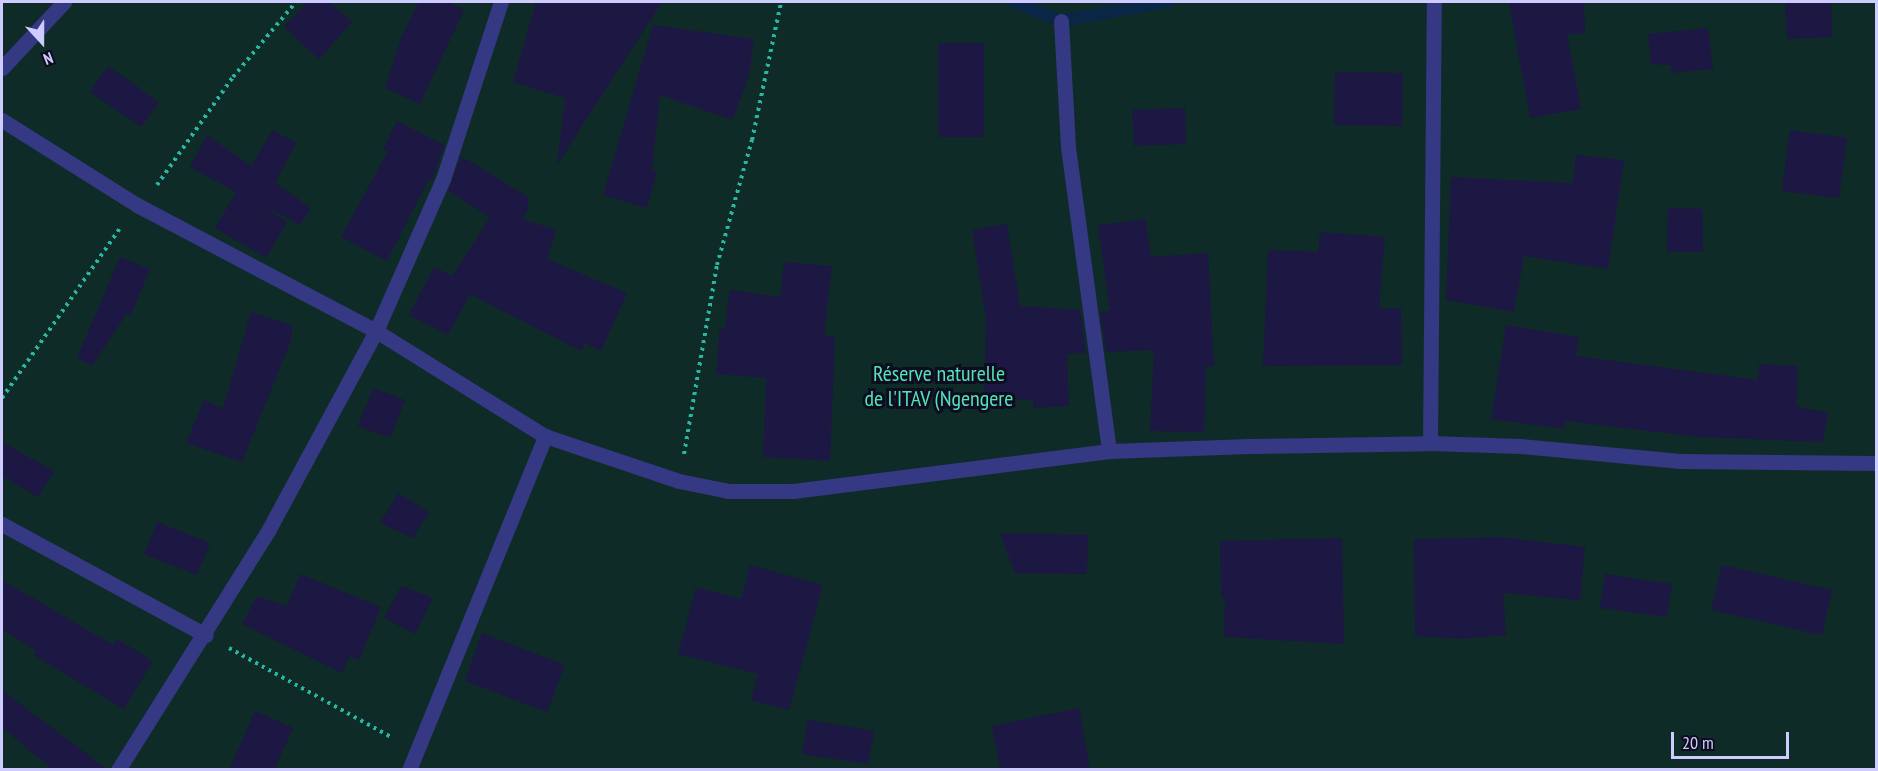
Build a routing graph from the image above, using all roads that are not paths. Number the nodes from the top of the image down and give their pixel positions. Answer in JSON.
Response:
{"nodes":[{"id":1,"x":64,"y":2,"type":"edge"},
{"id":2,"x":501,"y":2,"type":"edge"},
{"id":3,"x":1434,"y":2,"type":"edge"},
{"id":4,"x":1061,"y":21,"type":"dead end"},
{"id":5,"x":2,"y":68,"type":"edge"},
{"id":6,"x":2,"y":120,"type":"edge"},
{"id":7,"x":376,"y":332,"type":"junction"},
{"id":8,"x":545,"y":436,"type":"junction"},
{"id":9,"x":1430,"y":443,"type":"junction"},
{"id":10,"x":1109,"y":451,"type":"junction"},
{"id":11,"x":1876,"y":463,"type":"edge"},
{"id":12,"x":2,"y":524,"type":"edge"},
{"id":13,"x":206,"y":635,"type":"junction"},
{"id":14,"x":118,"y":770,"type":"edge"},
{"id":15,"x":409,"y":770,"type":"edge"}],
"edges":[{"from":1,"to":5,"type":"street"},
{"from":2,"to":7,"type":"street"},
{"from":3,"to":9,"type":"street"},
{"from":4,"to":10,"type":"street"},
{"from":6,"to":7,"type":"street"},
{"from":7,"to":8,"type":"street"},
{"from":7,"to":13,"type":"street"},
{"from":8,"to":10,"type":"street"},
{"from":8,"to":15,"type":"street"},
{"from":9,"to":10,"type":"street"},
{"from":9,"to":11,"type":"street"},
{"from":12,"to":13,"type":"street"},
{"from":13,"to":14,"type":"street"}]}
